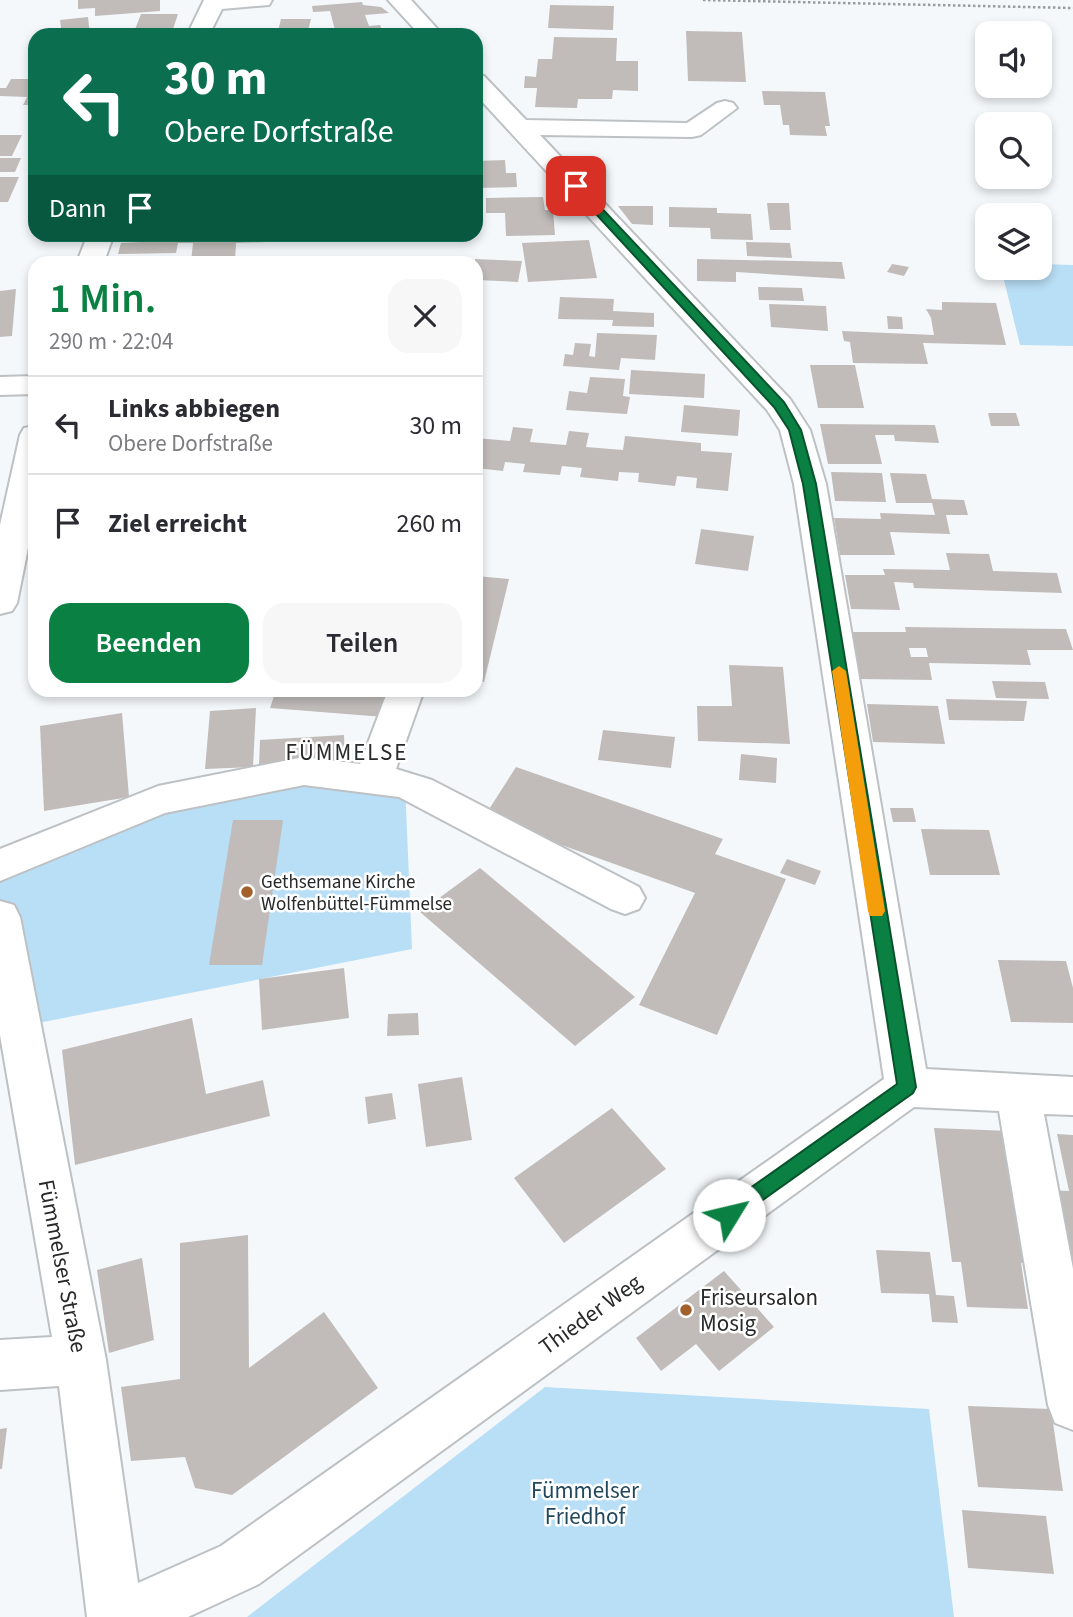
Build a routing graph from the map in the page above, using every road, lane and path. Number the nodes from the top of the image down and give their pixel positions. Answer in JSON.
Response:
{"nodes":[{"id":1,"x":261,"y":0,"type":"edge"},
{"id":2,"x":399,"y":0,"type":"edge"},
{"id":3,"x":703,"y":0,"type":"edge"},
{"id":4,"x":215,"y":1,"type":"edge"},
{"id":5,"x":1073,"y":8,"type":"edge"},
{"id":6,"x":202,"y":28,"type":"edge"},
{"id":7,"x":425,"y":28,"type":"edge"},
{"id":8,"x":483,"y":88,"type":"edge"},
{"id":9,"x":724,"y":108,"type":"dead end"},
{"id":10,"x":520,"y":127,"type":"junction"},
{"id":11,"x":28,"y":385,"type":"edge"},
{"id":12,"x":0,"y":386,"type":"edge"},
{"id":13,"x":28,"y":469,"type":"edge"},
{"id":14,"x":0,"y":603,"type":"edge"},
{"id":15,"x":405,"y":697,"type":"edge"},
{"id":16,"x":389,"y":782,"type":"junction"},
{"id":17,"x":0,"y":866,"type":"edge"},
{"id":18,"x":625,"y":898,"type":"dead end"},
{"id":19,"x":0,"y":917,"type":"edge"},
{"id":20,"x":907,"y":1087,"type":"junction"},
{"id":21,"x":1018,"y":1093,"type":"junction"},
{"id":22,"x":1073,"y":1097,"type":"edge"},
{"id":23,"x":81,"y":1360,"type":"junction"},
{"id":24,"x":0,"y":1365,"type":"edge"},
{"id":25,"x":1073,"y":1405,"type":"edge"},
{"id":26,"x":115,"y":1617,"type":"edge"},
{"id":27,"x":126,"y":1617,"type":"edge"}],
"edges":[{"from":1,"to":4,"type":"street"},
{"from":2,"to":7,"type":"street"},
{"from":3,"to":5,"type":"path"},
{"from":4,"to":6,"type":"street"},
{"from":8,"to":10,"type":"street"},
{"from":9,"to":10,"type":"street"},
{"from":10,"to":20,"type":"street"},
{"from":11,"to":12,"type":"street"},
{"from":13,"to":14,"type":"street"},
{"from":15,"to":16,"type":"street"},
{"from":16,"to":17,"type":"street"},
{"from":16,"to":18,"type":"street"},
{"from":19,"to":23,"type":"street","name":"Fümmelser Straße"},
{"from":20,"to":21,"type":"street"},
{"from":20,"to":27,"type":"street","name":"Thieder Weg"},
{"from":21,"to":22,"type":"street"},
{"from":21,"to":25,"type":"street"},
{"from":23,"to":24,"type":"street"},
{"from":23,"to":26,"type":"street","name":"Fümmelser Straße"}]}
